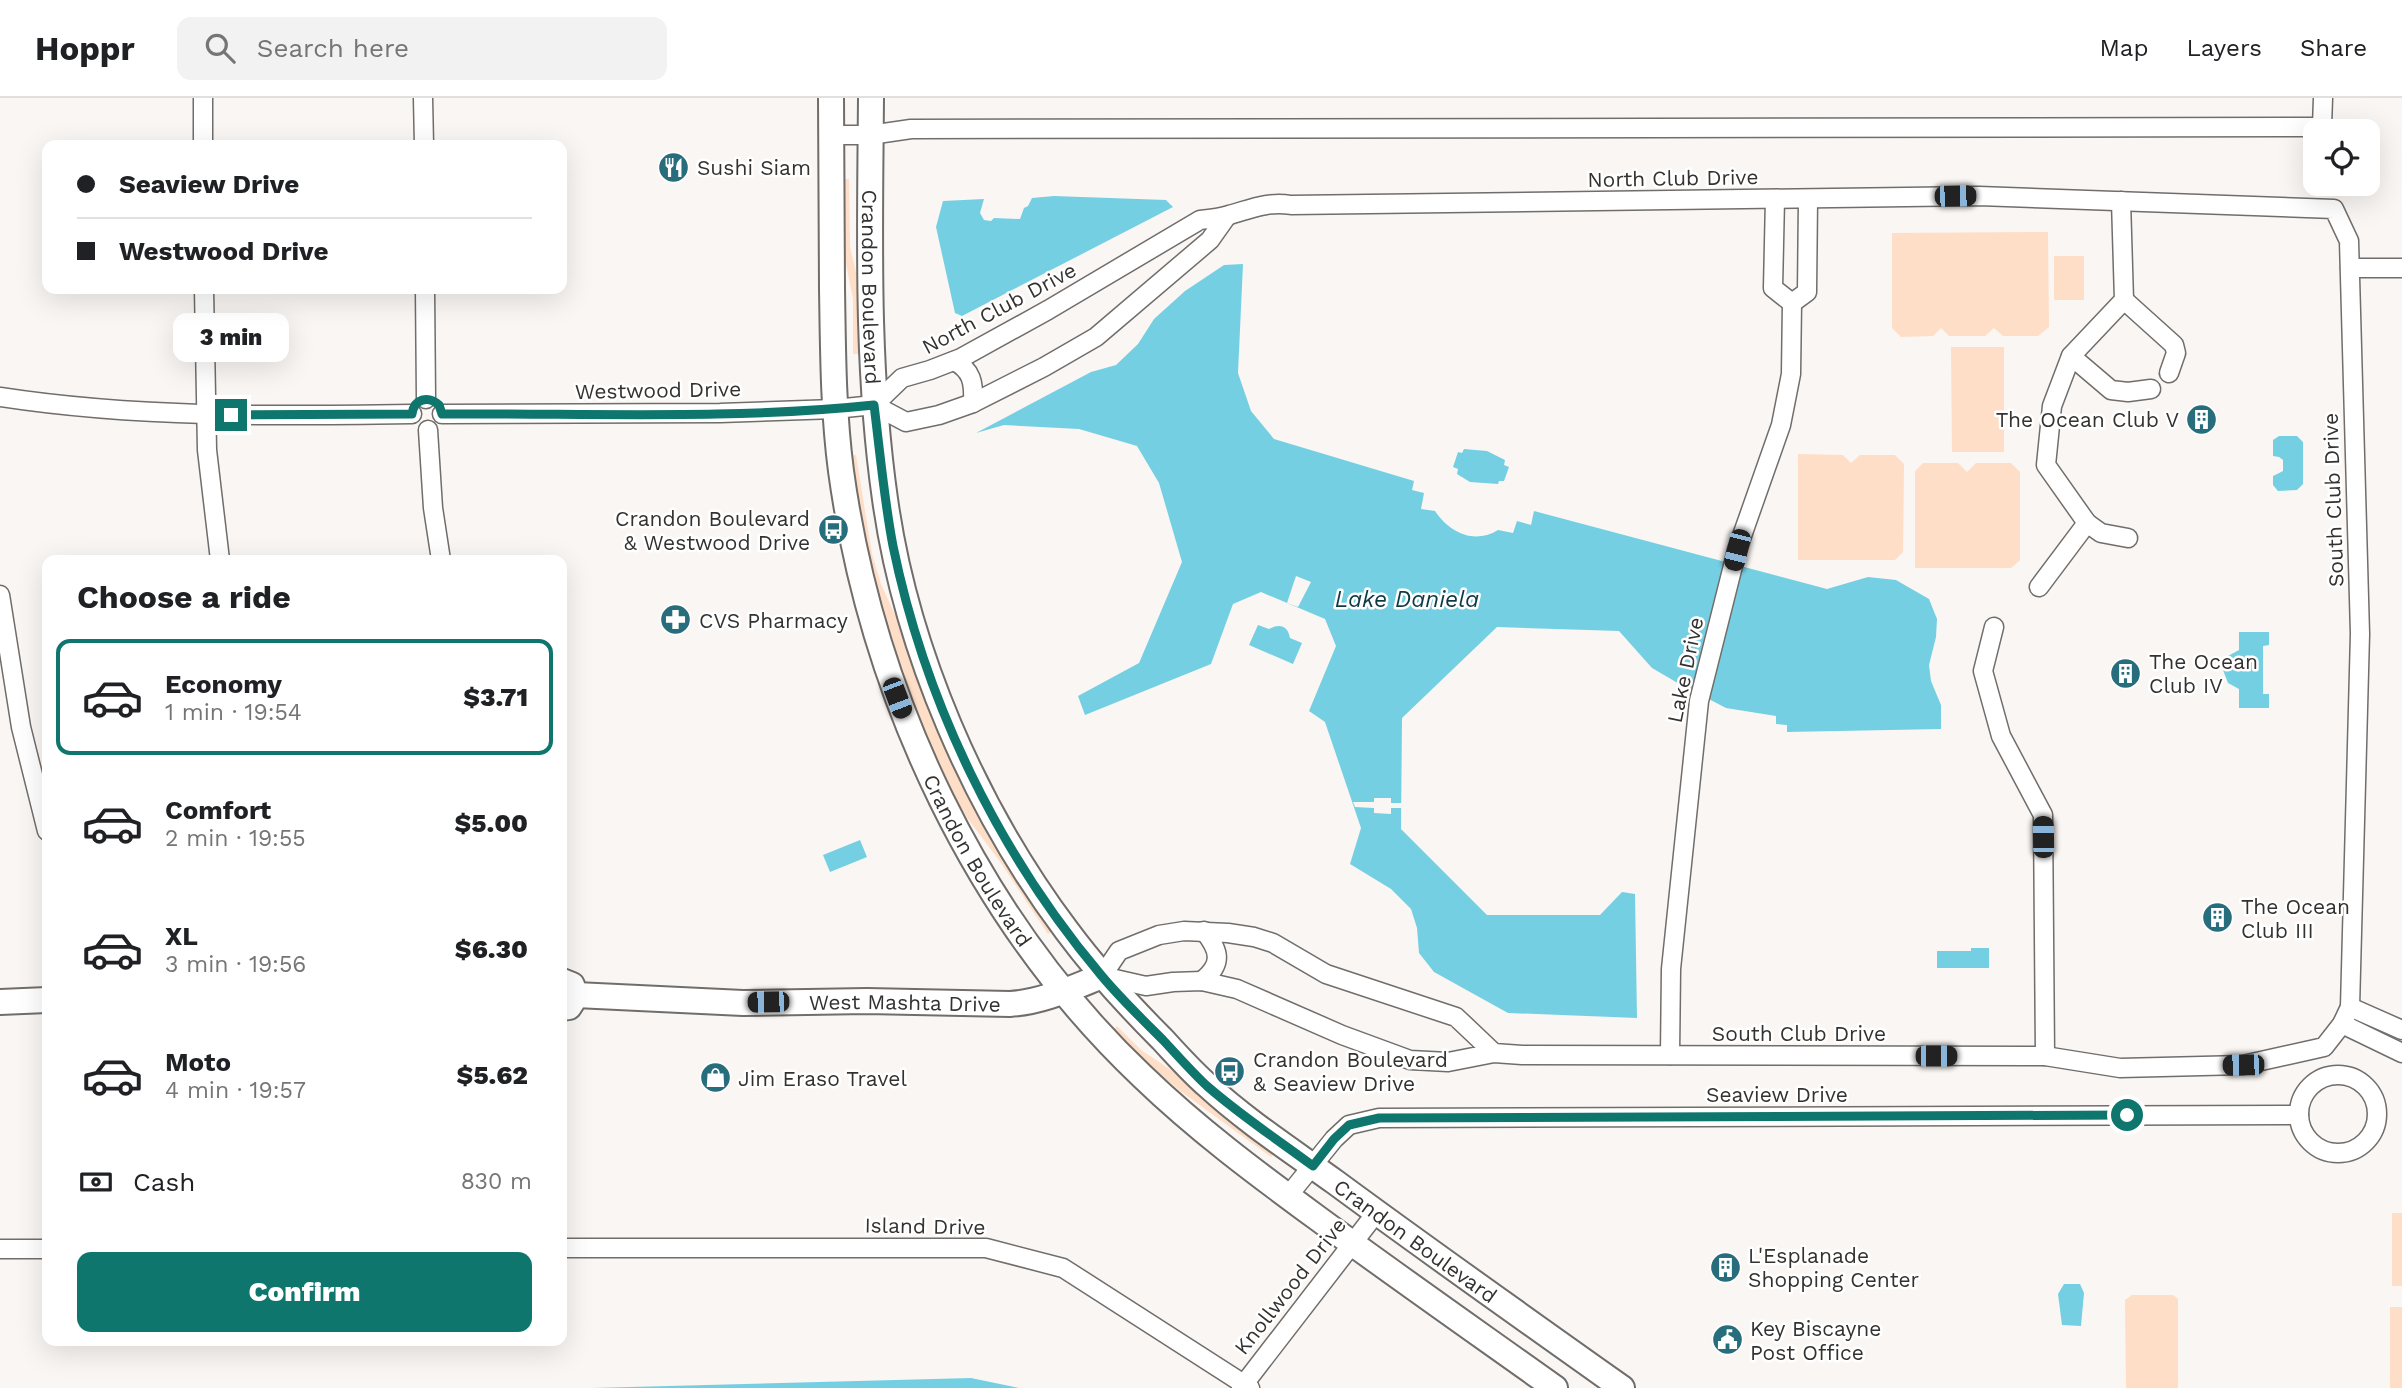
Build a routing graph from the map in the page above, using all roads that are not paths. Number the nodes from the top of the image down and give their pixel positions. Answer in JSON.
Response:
{"nodes":[{"id":1,"x":202,"y":98,"type":"edge"},
{"id":2,"x":423,"y":98,"type":"edge"},
{"id":3,"x":831,"y":98,"type":"edge"},
{"id":4,"x":871,"y":98,"type":"edge"},
{"id":5,"x":2323,"y":98,"type":"edge"},
{"id":6,"x":831,"y":135,"type":"junction"},
{"id":7,"x":870,"y":135,"type":"junction"},
{"id":8,"x":203,"y":140,"type":"edge"},
{"id":9,"x":424,"y":140,"type":"edge"},
{"id":10,"x":1808,"y":199,"type":"junction"},
{"id":11,"x":1775,"y":200,"type":"junction"},
{"id":12,"x":2120,"y":201,"type":"junction"},
{"id":13,"x":1227,"y":216,"type":"junction"},
{"id":14,"x":2350,"y":268,"type":"junction"},
{"id":15,"x":2402,"y":268,"type":"edge"},
{"id":16,"x":204,"y":294,"type":"edge"},
{"id":17,"x":425,"y":294,"type":"edge"},
{"id":18,"x":2124,"y":300,"type":"junction"},
{"id":19,"x":1792,"y":303,"type":"junction"},
{"id":20,"x":2071,"y":356,"type":"junction"},
{"id":21,"x":954,"y":361,"type":"junction"},
{"id":22,"x":2169,"y":373,"type":"dead end"},
{"id":23,"x":2151,"y":389,"type":"dead end"},
{"id":24,"x":0,"y":397,"type":"edge"},
{"id":25,"x":426,"y":399,"type":"junction"},
{"id":26,"x":973,"y":403,"type":"junction"},
{"id":27,"x":874,"y":405,"type":"junction"},
{"id":28,"x":835,"y":409,"type":"junction"},
{"id":29,"x":412,"y":414,"type":"junction"},
{"id":30,"x":442,"y":414,"type":"junction"},
{"id":31,"x":205,"y":415,"type":"junction"},
{"id":32,"x":428,"y":430,"type":"junction"},
{"id":33,"x":2087,"y":523,"type":"junction"},
{"id":34,"x":2128,"y":538,"type":"dead end"},
{"id":35,"x":219,"y":555,"type":"edge"},
{"id":36,"x":440,"y":555,"type":"edge"},
{"id":37,"x":2039,"y":587,"type":"dead end"},
{"id":38,"x":0,"y":595,"type":"edge"},
{"id":39,"x":1994,"y":627,"type":"dead end"},
{"id":40,"x":42,"y":811,"type":"edge"},
{"id":41,"x":1204,"y":932,"type":"junction"},
{"id":42,"x":1102,"y":976,"type":"junction"},
{"id":43,"x":1202,"y":981,"type":"junction"},
{"id":44,"x":1064,"y":992,"type":"junction"},
{"id":45,"x":567,"y":995,"type":"edge"},
{"id":46,"x":42,"y":1000,"type":"edge"},
{"id":47,"x":0,"y":1002,"type":"edge"},
{"id":48,"x":2350,"y":1007,"type":"junction"},
{"id":49,"x":2342,"y":1024,"type":"junction"},
{"id":50,"x":2402,"y":1030,"type":"edge"},
{"id":51,"x":1494,"y":1053,"type":"junction"},
{"id":52,"x":2402,"y":1053,"type":"edge"},
{"id":53,"x":1670,"y":1055,"type":"junction"},
{"id":54,"x":2045,"y":1056,"type":"junction"},
{"id":55,"x":2299,"y":1115,"type":"junction"},
{"id":56,"x":1313,"y":1166,"type":"junction"},
{"id":57,"x":1288,"y":1196,"type":"junction"},
{"id":58,"x":1376,"y":1213,"type":"junction"},
{"id":59,"x":1353,"y":1244,"type":"junction"},
{"id":60,"x":567,"y":1248,"type":"edge"},
{"id":61,"x":0,"y":1249,"type":"edge"},
{"id":62,"x":42,"y":1249,"type":"edge"},
{"id":63,"x":1245,"y":1386,"type":"edge"},
{"id":64,"x":1555,"y":1388,"type":"edge"},
{"id":65,"x":1622,"y":1388,"type":"edge"}],
"edges":[{"from":1,"to":8,"type":"street"},
{"from":2,"to":9,"type":"street"},
{"from":3,"to":6,"type":"main road","name":"Crandon Boulevard"},
{"from":4,"to":7,"type":"main road","name":"Crandon Boulevard"},
{"from":5,"to":7,"type":"street"},
{"from":6,"to":7,"type":"street"},
{"from":6,"to":28,"type":"main road","name":"Crandon Boulevard"},
{"from":7,"to":27,"type":"main road","name":"Crandon Boulevard"},
{"from":10,"to":11,"type":"street","name":"North Club Drive"},
{"from":10,"to":12,"type":"street","name":"North Club Drive"},
{"from":10,"to":19,"type":"street","name":"Lake Drive"},
{"from":11,"to":13,"type":"street","name":"North Club Drive"},
{"from":11,"to":19,"type":"street"},
{"from":12,"to":14,"type":"street","name":"South Club Drive"},
{"from":12,"to":18,"type":"street"},
{"from":13,"to":21,"type":"street","name":"North Club Drive"},
{"from":13,"to":26,"type":"street"},
{"from":14,"to":15,"type":"street"},
{"from":14,"to":48,"type":"street","name":"South Club Drive"},
{"from":16,"to":31,"type":"street"},
{"from":17,"to":25,"type":"street"},
{"from":18,"to":20,"type":"street"},
{"from":18,"to":22,"type":"street"},
{"from":19,"to":53,"type":"street","name":"Lake Drive"},
{"from":20,"to":23,"type":"street"},
{"from":20,"to":33,"type":"street"},
{"from":21,"to":26,"type":"street"},
{"from":21,"to":27,"type":"street","name":"North Club Drive"},
{"from":24,"to":31,"type":"street"},
{"from":25,"to":29,"type":"street"},
{"from":25,"to":30,"type":"street"},
{"from":26,"to":27,"type":"street"},
{"from":27,"to":28,"type":"street","name":"Westwood Drive"},
{"from":27,"to":42,"type":"main road","name":"Crandon Boulevard"},
{"from":28,"to":30,"type":"street","name":"Westwood Drive"},
{"from":28,"to":44,"type":"main road","name":"Crandon Boulevard"},
{"from":29,"to":31,"type":"street"},
{"from":29,"to":32,"type":"street"},
{"from":30,"to":32,"type":"street"},
{"from":31,"to":35,"type":"street"},
{"from":32,"to":36,"type":"street"},
{"from":33,"to":34,"type":"street"},
{"from":33,"to":37,"type":"street"},
{"from":38,"to":40,"type":"street"},
{"from":39,"to":54,"type":"street"},
{"from":41,"to":42,"type":"street"},
{"from":41,"to":43,"type":"street"},
{"from":41,"to":51,"type":"street"},
{"from":42,"to":43,"type":"street","name":"South Club Drive"},
{"from":42,"to":44,"type":"main road","name":"West Mashta Drive"},
{"from":42,"to":56,"type":"main road","name":"Crandon Boulevard"},
{"from":43,"to":51,"type":"street","name":"South Club Drive"},
{"from":44,"to":45,"type":"main road","name":"West Mashta Drive"},
{"from":44,"to":57,"type":"main road","name":"Crandon Boulevard"},
{"from":46,"to":47,"type":"main road"},
{"from":48,"to":49,"type":"street","name":"South Club Drive"},
{"from":48,"to":50,"type":"street"},
{"from":49,"to":52,"type":"street"},
{"from":49,"to":54,"type":"street","name":"South Club Drive"},
{"from":51,"to":53,"type":"street","name":"South Club Drive"},
{"from":53,"to":54,"type":"street","name":"South Club Drive"},
{"from":55,"to":55,"type":"street"},
{"from":55,"to":56,"type":"street","name":"Seaview Drive"},
{"from":56,"to":57,"type":"street","name":"Seaview Drive"},
{"from":56,"to":58,"type":"main road","name":"Crandon Boulevard"},
{"from":57,"to":59,"type":"main road","name":"Crandon Boulevard"},
{"from":58,"to":59,"type":"street","name":"Knollwood Drive"},
{"from":58,"to":65,"type":"main road","name":"Crandon Boulevard"},
{"from":59,"to":63,"type":"street","name":"Knollwood Drive"},
{"from":59,"to":64,"type":"main road","name":"Crandon Boulevard"},
{"from":60,"to":63,"type":"street","name":"Island Drive"},
{"from":61,"to":62,"type":"street"}]}
